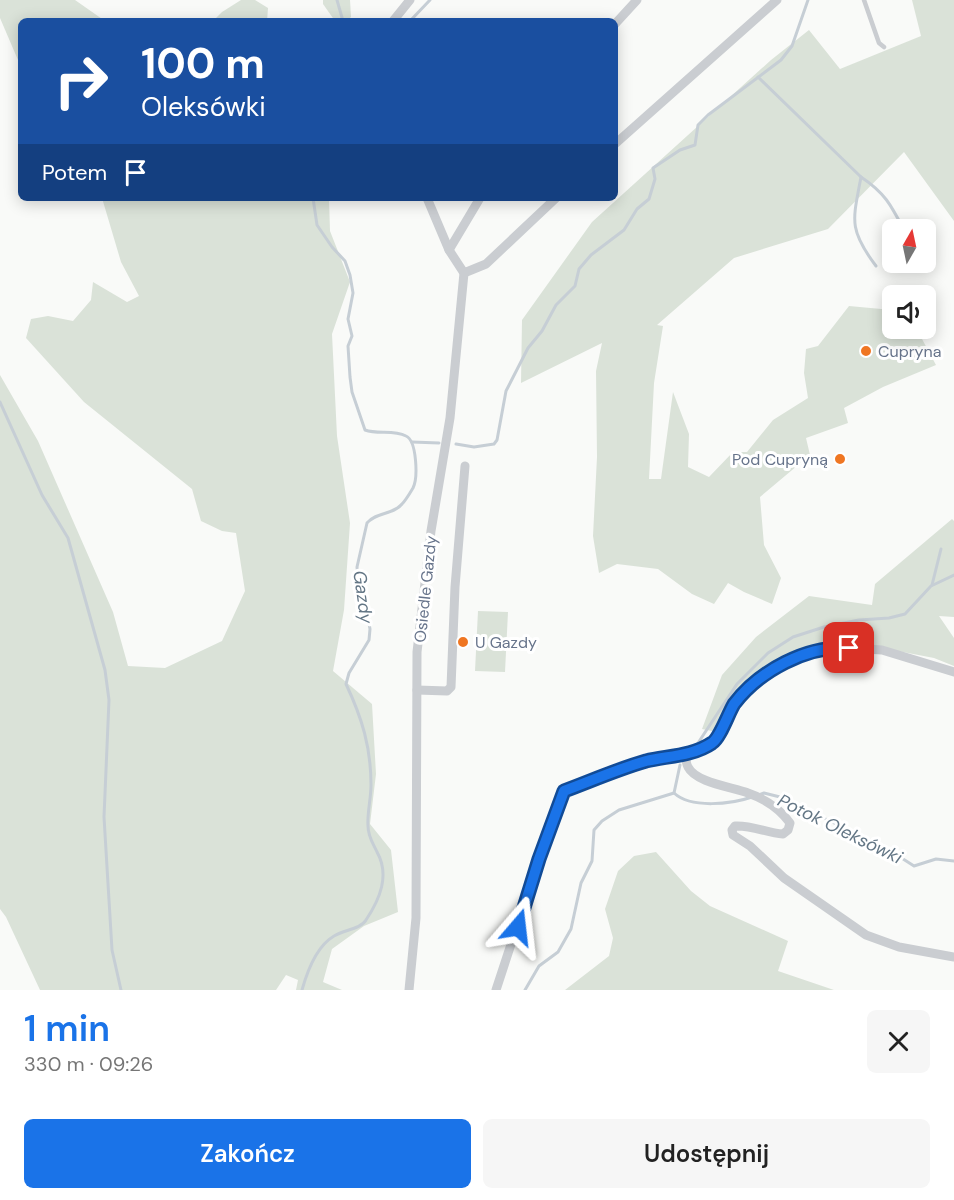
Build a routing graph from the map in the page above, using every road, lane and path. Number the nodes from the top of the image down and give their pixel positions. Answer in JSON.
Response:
{"nodes":[{"id":1,"x":410,"y":0,"type":"edge"},
{"id":2,"x":637,"y":0,"type":"edge"},
{"id":3,"x":777,"y":0,"type":"edge"},
{"id":4,"x":864,"y":0,"type":"edge"},
{"id":5,"x":395,"y":18,"type":"edge"},
{"id":6,"x":618,"y":21,"type":"edge"},
{"id":7,"x":884,"y":47,"type":"dead end"},
{"id":8,"x":618,"y":141,"type":"edge"},
{"id":9,"x":428,"y":201,"type":"edge"},
{"id":10,"x":478,"y":201,"type":"edge"},
{"id":11,"x":553,"y":201,"type":"edge"},
{"id":12,"x":449,"y":250,"type":"junction"},
{"id":13,"x":464,"y":273,"type":"junction"},
{"id":14,"x":465,"y":466,"type":"dead end"},
{"id":15,"x":954,"y":672,"type":"edge"},
{"id":16,"x":417,"y":690,"type":"junction"},
{"id":17,"x":685,"y":753,"type":"junction"},
{"id":18,"x":954,"y":957,"type":"edge"},
{"id":19,"x":409,"y":990,"type":"edge"},
{"id":20,"x":496,"y":990,"type":"edge"}],
"edges":[{"from":1,"to":5,"type":"street"},
{"from":2,"to":6,"type":"street"},
{"from":3,"to":8,"type":"street"},
{"from":4,"to":7,"type":"lane"},
{"from":9,"to":12,"type":"street"},
{"from":10,"to":12,"type":"street"},
{"from":11,"to":13,"type":"street"},
{"from":12,"to":13,"type":"street"},
{"from":13,"to":16,"type":"street","name":"Osiedle Gazdy"},
{"from":14,"to":16,"type":"street"},
{"from":15,"to":17,"type":"street"},
{"from":16,"to":19,"type":"street","name":"Osiedle Gazdy"},
{"from":17,"to":18,"type":"street"},
{"from":17,"to":20,"type":"street"}]}
